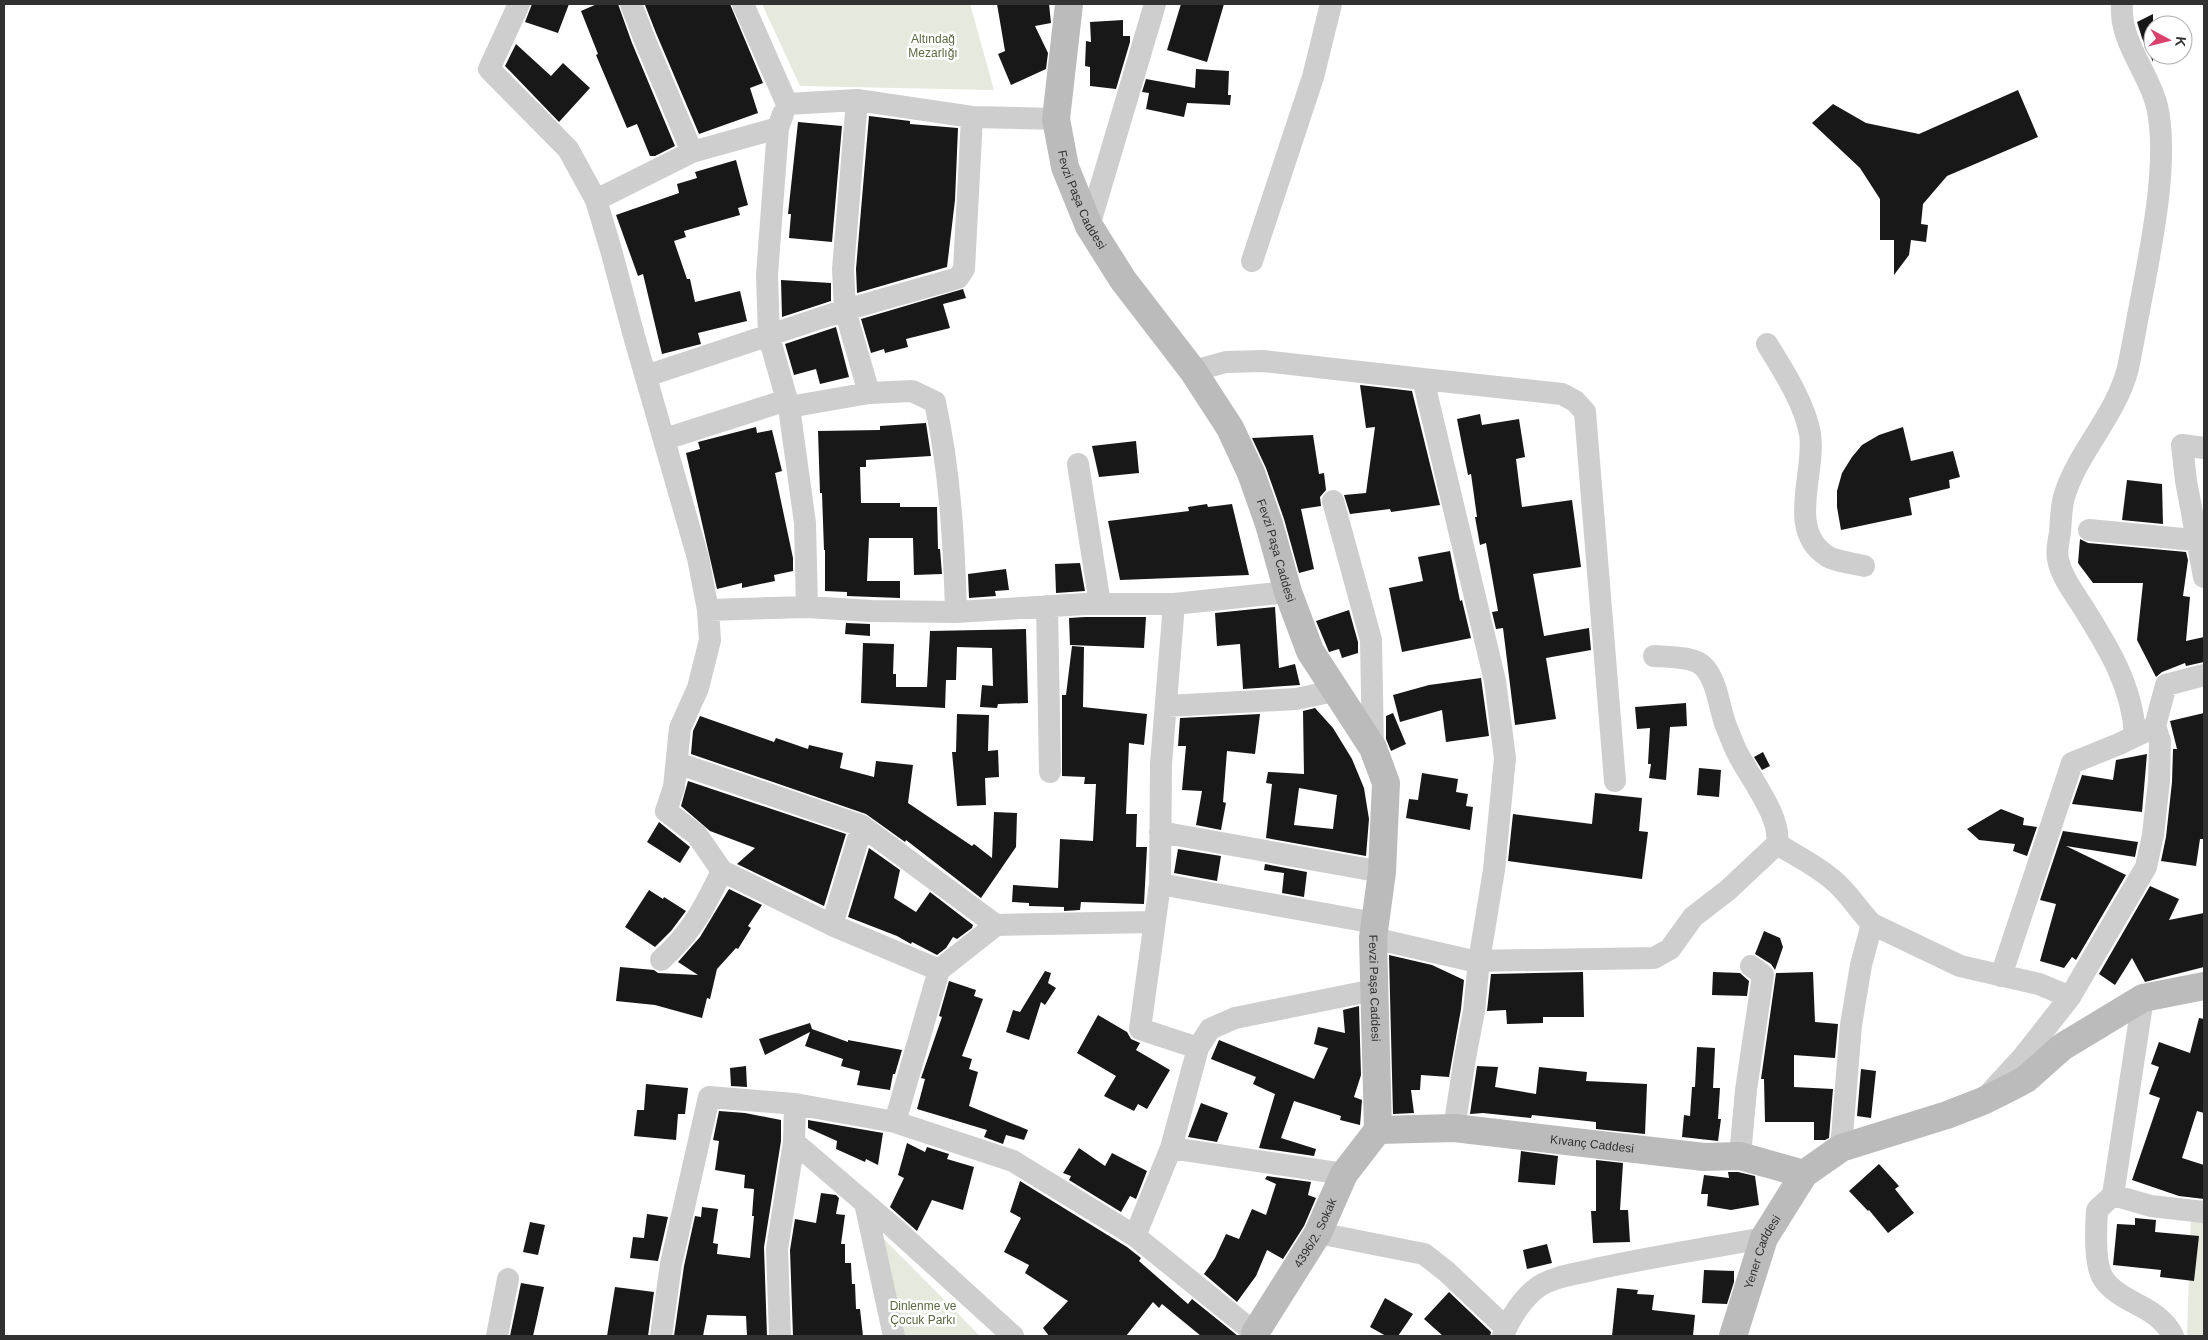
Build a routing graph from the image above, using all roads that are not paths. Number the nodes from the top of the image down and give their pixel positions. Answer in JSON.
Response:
{"nodes":[{"id":1,"x":519,"y":4,"type":"edge"},
{"id":2,"x":631,"y":4,"type":"edge"},
{"id":3,"x":743,"y":4,"type":"edge"},
{"id":4,"x":1069,"y":4,"type":"edge"},
{"id":5,"x":1155,"y":4,"type":"edge"},
{"id":6,"x":1331,"y":4,"type":"edge"},
{"id":7,"x":2122,"y":4,"type":"edge"},
{"id":8,"x":857,"y":100,"type":"junction"},
{"id":9,"x":787,"y":104,"type":"junction"},
{"id":10,"x":972,"y":117,"type":"junction"},
{"id":11,"x":1056,"y":119,"type":"junction"},
{"id":12,"x":778,"y":128,"type":"junction"},
{"id":13,"x":692,"y":152,"type":"junction"},
{"id":14,"x":596,"y":200,"type":"junction"},
{"id":15,"x":1089,"y":226,"type":"junction"},
{"id":16,"x":1252,"y":261,"type":"dead end"},
{"id":17,"x":845,"y":310,"type":"junction"},
{"id":18,"x":769,"y":337,"type":"junction"},
{"id":19,"x":1766,"y":344,"type":"dead end"},
{"id":20,"x":1194,"y":371,"type":"junction"},
{"id":21,"x":646,"y":376,"type":"junction"},
{"id":22,"x":1423,"y":379,"type":"junction"},
{"id":23,"x":868,"y":393,"type":"junction"},
{"id":24,"x":788,"y":404,"type":"junction"},
{"id":25,"x":665,"y":439,"type":"junction"},
{"id":26,"x":2204,"y":448,"type":"edge"},
{"id":27,"x":1078,"y":464,"type":"dead end"},
{"id":28,"x":1333,"y":501,"type":"dead end"},
{"id":29,"x":2089,"y":530,"type":"dead end"},
{"id":30,"x":2201,"y":540,"type":"edge"},
{"id":31,"x":1864,"y":566,"type":"dead end"},
{"id":32,"x":2204,"y":577,"type":"edge"},
{"id":33,"x":1288,"y":592,"type":"junction"},
{"id":34,"x":1100,"y":604,"type":"junction"},
{"id":35,"x":1174,"y":604,"type":"junction"},
{"id":36,"x":1047,"y":606,"type":"junction"},
{"id":37,"x":807,"y":607,"type":"junction"},
{"id":38,"x":708,"y":610,"type":"junction"},
{"id":39,"x":956,"y":612,"type":"junction"},
{"id":40,"x":1654,"y":656,"type":"dead end"},
{"id":41,"x":2204,"y":675,"type":"edge"},
{"id":42,"x":1334,"y":691,"type":"junction"},
{"id":43,"x":1167,"y":706,"type":"junction"},
{"id":44,"x":2156,"y":726,"type":"junction"},
{"id":45,"x":2135,"y":736,"type":"junction"},
{"id":46,"x":1373,"y":748,"type":"junction"},
{"id":47,"x":677,"y":763,"type":"junction"},
{"id":48,"x":1050,"y":772,"type":"dead end"},
{"id":49,"x":1615,"y":781,"type":"dead end"},
{"id":50,"x":862,"y":826,"type":"junction"},
{"id":51,"x":1160,"y":832,"type":"junction"},
{"id":52,"x":1777,"y":844,"type":"junction"},
{"id":53,"x":722,"y":871,"type":"junction"},
{"id":54,"x":1382,"y":872,"type":"junction"},
{"id":55,"x":1160,"y":884,"type":"junction"},
{"id":56,"x":1154,"y":922,"type":"junction"},
{"id":57,"x":1872,"y":924,"type":"junction"},
{"id":58,"x":832,"y":925,"type":"junction"},
{"id":59,"x":996,"y":925,"type":"junction"},
{"id":60,"x":1374,"y":931,"type":"junction"},
{"id":61,"x":661,"y":960,"type":"dead end"},
{"id":62,"x":1479,"y":961,"type":"junction"},
{"id":63,"x":1751,"y":966,"type":"dead end"},
{"id":64,"x":939,"y":970,"type":"junction"},
{"id":65,"x":2001,"y":976,"type":"junction"},
{"id":66,"x":2204,"y":986,"type":"edge"},
{"id":67,"x":1374,"y":990,"type":"junction"},
{"id":68,"x":2070,"y":997,"type":"junction"},
{"id":69,"x":2144,"y":998,"type":"junction"},
{"id":70,"x":1198,"y":1048,"type":"junction"},
{"id":71,"x":1983,"y":1101,"type":"junction"},
{"id":72,"x":795,"y":1104,"type":"junction"},
{"id":73,"x":895,"y":1122,"type":"junction"},
{"id":74,"x":1454,"y":1128,"type":"junction"},
{"id":75,"x":1378,"y":1130,"type":"junction"},
{"id":76,"x":794,"y":1142,"type":"junction"},
{"id":77,"x":1171,"y":1148,"type":"junction"},
{"id":78,"x":1841,"y":1148,"type":"junction"},
{"id":79,"x":1740,"y":1156,"type":"junction"},
{"id":80,"x":1344,"y":1174,"type":"junction"},
{"id":81,"x":1804,"y":1174,"type":"junction"},
{"id":82,"x":2113,"y":1195,"type":"junction"},
{"id":83,"x":865,"y":1203,"type":"junction"},
{"id":84,"x":2204,"y":1212,"type":"edge"},
{"id":85,"x":1318,"y":1233,"type":"junction"},
{"id":86,"x":1135,"y":1236,"type":"junction"},
{"id":87,"x":1764,"y":1238,"type":"junction"},
{"id":88,"x":508,"y":1279,"type":"dead end"},
{"id":89,"x":1504,"y":1332,"type":"edge"},
{"id":90,"x":1254,"y":1335,"type":"edge"},
{"id":91,"x":498,"y":1336,"type":"edge"},
{"id":92,"x":661,"y":1336,"type":"edge"},
{"id":93,"x":780,"y":1336,"type":"edge"},
{"id":94,"x":894,"y":1336,"type":"edge"},
{"id":95,"x":1013,"y":1336,"type":"edge"},
{"id":96,"x":1733,"y":1336,"type":"edge"},
{"id":97,"x":2173,"y":1336,"type":"edge"}],
"edges":[{"from":1,"to":14,"type":"street"},
{"from":2,"to":13,"type":"street"},
{"from":3,"to":9,"type":"street"},
{"from":4,"to":11,"type":"street","name":"Fevzi Paşa Caddesi"},
{"from":5,"to":15,"type":"street"},
{"from":6,"to":16,"type":"street"},
{"from":7,"to":45,"type":"street"},
{"from":8,"to":9,"type":"street"},
{"from":8,"to":10,"type":"street"},
{"from":8,"to":17,"type":"street"},
{"from":9,"to":12,"type":"street"},
{"from":10,"to":11,"type":"street"},
{"from":10,"to":17,"type":"street"},
{"from":11,"to":15,"type":"street","name":"Fevzi Paşa Caddesi"},
{"from":12,"to":13,"type":"street"},
{"from":12,"to":18,"type":"street"},
{"from":13,"to":14,"type":"street"},
{"from":14,"to":21,"type":"street"},
{"from":15,"to":20,"type":"street","name":"Fevzi Paşa Caddesi"},
{"from":17,"to":18,"type":"street"},
{"from":17,"to":23,"type":"street"},
{"from":18,"to":21,"type":"street"},
{"from":18,"to":24,"type":"street"},
{"from":19,"to":31,"type":"street"},
{"from":20,"to":22,"type":"street"},
{"from":20,"to":33,"type":"street","name":"Fevzi Paşa Caddesi"},
{"from":21,"to":25,"type":"street"},
{"from":22,"to":49,"type":"street"},
{"from":22,"to":62,"type":"street"},
{"from":23,"to":24,"type":"street"},
{"from":23,"to":39,"type":"street"},
{"from":24,"to":25,"type":"street"},
{"from":24,"to":37,"type":"street"},
{"from":25,"to":38,"type":"street"},
{"from":26,"to":30,"type":"street"},
{"from":27,"to":34,"type":"street"},
{"from":28,"to":46,"type":"street"},
{"from":29,"to":30,"type":"street"},
{"from":30,"to":32,"type":"street"},
{"from":33,"to":35,"type":"street"},
{"from":33,"to":42,"type":"street","name":"Fevzi Paşa Caddesi"},
{"from":34,"to":35,"type":"street"},
{"from":34,"to":36,"type":"street"},
{"from":35,"to":43,"type":"street"},
{"from":36,"to":39,"type":"street"},
{"from":36,"to":48,"type":"street"},
{"from":37,"to":38,"type":"street"},
{"from":37,"to":39,"type":"street"},
{"from":38,"to":47,"type":"street"},
{"from":40,"to":52,"type":"street"},
{"from":41,"to":44,"type":"street"},
{"from":42,"to":43,"type":"street"},
{"from":42,"to":46,"type":"street","name":"Fevzi Paşa Caddesi"},
{"from":43,"to":51,"type":"street"},
{"from":44,"to":45,"type":"street"},
{"from":44,"to":68,"type":"street"},
{"from":45,"to":65,"type":"street"},
{"from":46,"to":54,"type":"street","name":"Fevzi Paşa Caddesi"},
{"from":47,"to":50,"type":"street"},
{"from":47,"to":53,"type":"street"},
{"from":50,"to":58,"type":"street"},
{"from":50,"to":59,"type":"street"},
{"from":51,"to":54,"type":"street"},
{"from":51,"to":55,"type":"street"},
{"from":52,"to":57,"type":"street"},
{"from":52,"to":62,"type":"street"},
{"from":53,"to":58,"type":"street"},
{"from":53,"to":61,"type":"street"},
{"from":54,"to":60,"type":"street","name":"Fevzi Paşa Caddesi"},
{"from":55,"to":56,"type":"street"},
{"from":55,"to":60,"type":"street"},
{"from":56,"to":59,"type":"street"},
{"from":56,"to":70,"type":"street"},
{"from":57,"to":65,"type":"street"},
{"from":57,"to":78,"type":"street"},
{"from":58,"to":64,"type":"street"},
{"from":59,"to":64,"type":"street"},
{"from":60,"to":62,"type":"street"},
{"from":60,"to":67,"type":"street","name":"Fevzi Paşa Caddesi"},
{"from":62,"to":74,"type":"street"},
{"from":63,"to":79,"type":"street"},
{"from":64,"to":73,"type":"street"},
{"from":65,"to":68,"type":"street"},
{"from":66,"to":69,"type":"street"},
{"from":67,"to":70,"type":"street"},
{"from":67,"to":75,"type":"street","name":"Fevzi Paşa Caddesi"},
{"from":68,"to":71,"type":"street"},
{"from":69,"to":71,"type":"street"},
{"from":69,"to":82,"type":"street"},
{"from":70,"to":77,"type":"street"},
{"from":71,"to":78,"type":"street"},
{"from":72,"to":73,"type":"street"},
{"from":72,"to":76,"type":"street"},
{"from":72,"to":92,"type":"street"},
{"from":73,"to":86,"type":"street"},
{"from":74,"to":75,"type":"street","name":"Kıvanç Caddesi"},
{"from":74,"to":79,"type":"street","name":"Kıvanç Caddesi"},
{"from":75,"to":80,"type":"street","name":"4396/2. Sokak"},
{"from":76,"to":83,"type":"street"},
{"from":76,"to":93,"type":"street"},
{"from":77,"to":80,"type":"street"},
{"from":77,"to":86,"type":"street"},
{"from":78,"to":81,"type":"street"},
{"from":79,"to":81,"type":"street","name":"Kıvanç Caddesi"},
{"from":80,"to":85,"type":"street","name":"4396/2. Sokak"},
{"from":81,"to":87,"type":"street","name":"Yener Caddesi"},
{"from":82,"to":84,"type":"street"},
{"from":82,"to":97,"type":"street"},
{"from":83,"to":94,"type":"street"},
{"from":83,"to":95,"type":"street"},
{"from":85,"to":89,"type":"street"},
{"from":85,"to":90,"type":"street","name":"4396/2. Sokak"},
{"from":86,"to":90,"type":"street"},
{"from":87,"to":89,"type":"street"},
{"from":87,"to":96,"type":"street","name":"Yener Caddesi"},
{"from":88,"to":91,"type":"street"}]}
